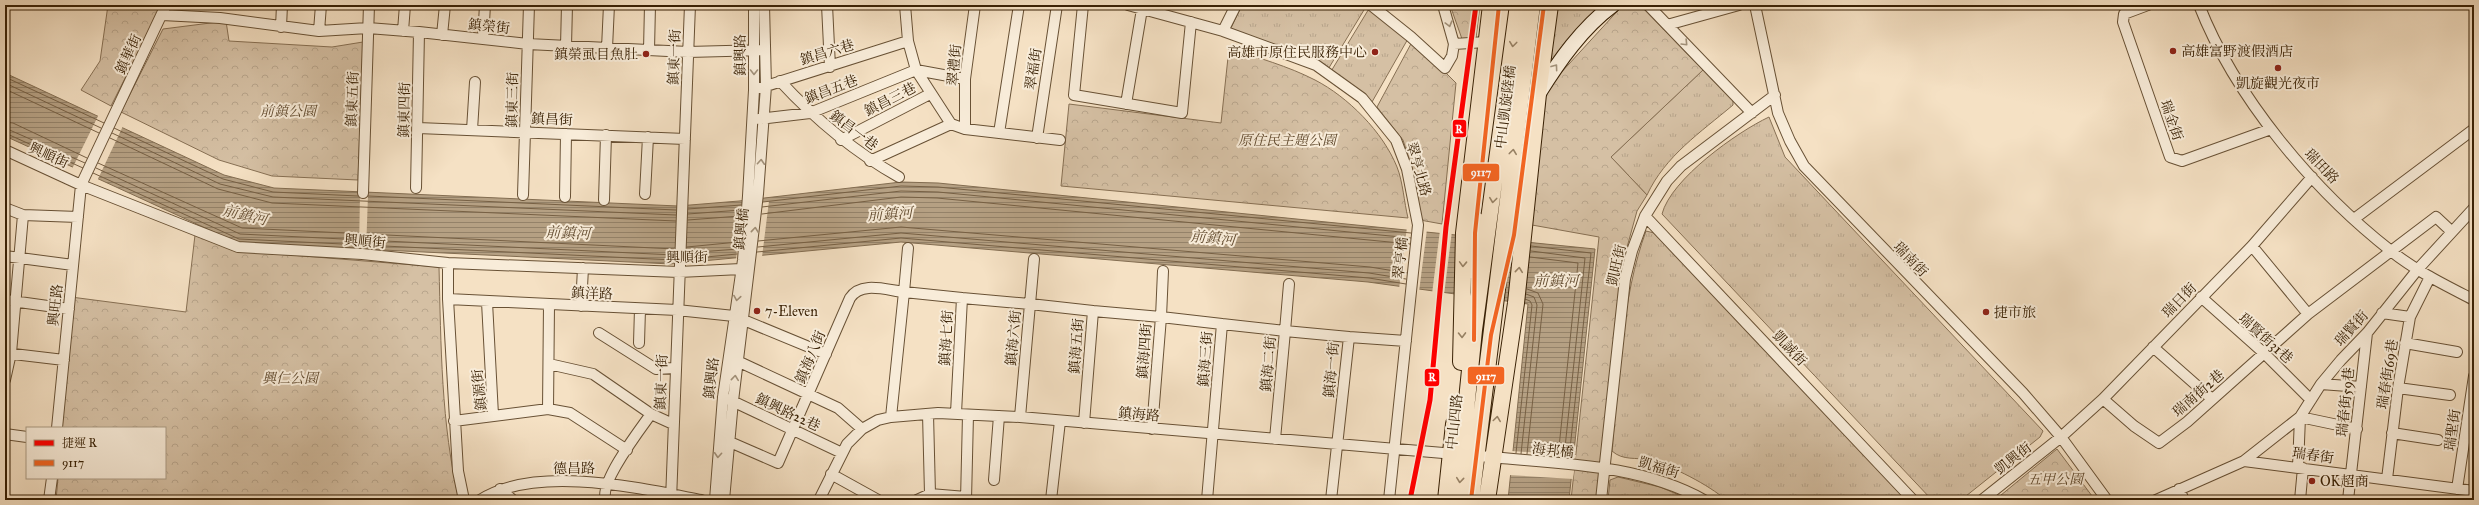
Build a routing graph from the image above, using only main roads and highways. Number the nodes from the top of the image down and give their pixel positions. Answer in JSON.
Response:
{"nodes":[{"id":1,"x":1491,"y":5,"type":"edge"},
{"id":2,"x":1499,"y":5,"type":"edge"},
{"id":3,"x":1518,"y":5,"type":"edge"},
{"id":4,"x":1532,"y":5,"type":"edge"},
{"id":5,"x":1544,"y":5,"type":"edge"},
{"id":6,"x":1550,"y":5,"type":"edge"},
{"id":7,"x":1494,"y":234,"type":"junction"},
{"id":8,"x":1472,"y":297,"type":"junction"},
{"id":9,"x":1463,"y":454,"type":"junction"},
{"id":10,"x":1446,"y":500,"type":"edge"},
{"id":11,"x":1457,"y":500,"type":"edge"},
{"id":12,"x":1471,"y":500,"type":"edge"},
{"id":13,"x":1487,"y":500,"type":"edge"}],
"edges":[{"from":1,"to":7,"type":"main road"},
{"from":2,"to":7,"type":"main road"},
{"from":3,"to":7,"type":"main road","name":"中山凱旋陸橋","one_way":true},
{"from":7,"to":4,"type":"main road","name":"中山凱旋陸橋","one_way":true},
{"from":5,"to":7,"type":"main road"},
{"from":6,"to":7,"type":"main road"},
{"from":7,"to":8,"type":"main road","one_way":true},
{"from":7,"to":8,"type":"main road"},
{"from":7,"to":9,"type":"main road","name":"中山四路"},
{"from":13,"to":7,"type":"main road","one_way":true},
{"from":8,"to":9,"type":"main road","name":"中山四路"},
{"from":8,"to":9,"type":"main road","name":"中山四路","one_way":true},
{"from":9,"to":10,"type":"main road","name":"中山四路"},
{"from":9,"to":11,"type":"main road","name":"中山四路","one_way":true},
{"from":9,"to":12,"type":"main road","name":"中山四路"}]}
